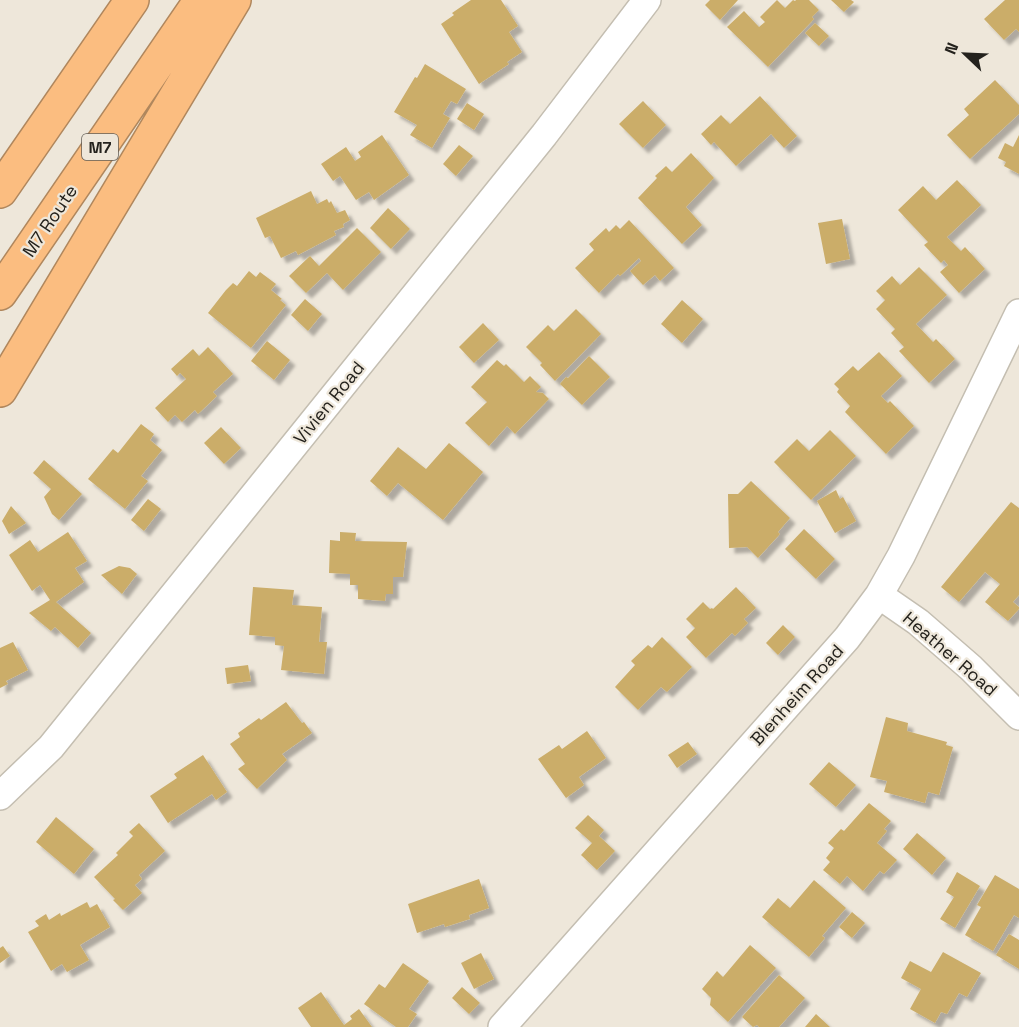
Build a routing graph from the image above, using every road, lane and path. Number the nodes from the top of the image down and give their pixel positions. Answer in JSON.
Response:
{"nodes":[{"id":1,"x":132,"y":0,"type":"edge"},
{"id":2,"x":201,"y":0,"type":"edge"},
{"id":3,"x":234,"y":0,"type":"edge"},
{"id":4,"x":647,"y":0,"type":"edge"},
{"id":5,"x":0,"y":191,"type":"edge"},
{"id":6,"x":0,"y":293,"type":"edge"},
{"id":7,"x":1019,"y":313,"type":"edge"},
{"id":8,"x":0,"y":390,"type":"edge"},
{"id":9,"x":879,"y":595,"type":"junction"},
{"id":10,"x":1019,"y":716,"type":"edge"},
{"id":11,"x":0,"y":796,"type":"edge"},
{"id":12,"x":502,"y":1027,"type":"edge"}],
"edges":[{"from":1,"to":5,"type":"highway"},
{"from":2,"to":6,"type":"highway","name":"M7 Route","number":"M7"},
{"from":3,"to":8,"type":"highway"},
{"from":4,"to":11,"type":"street","name":"Vivien Road"},
{"from":7,"to":9,"type":"street","name":"Blenheim Road"},
{"from":9,"to":10,"type":"street","name":"Heather Road"},
{"from":9,"to":12,"type":"street","name":"Blenheim Road"}]}
